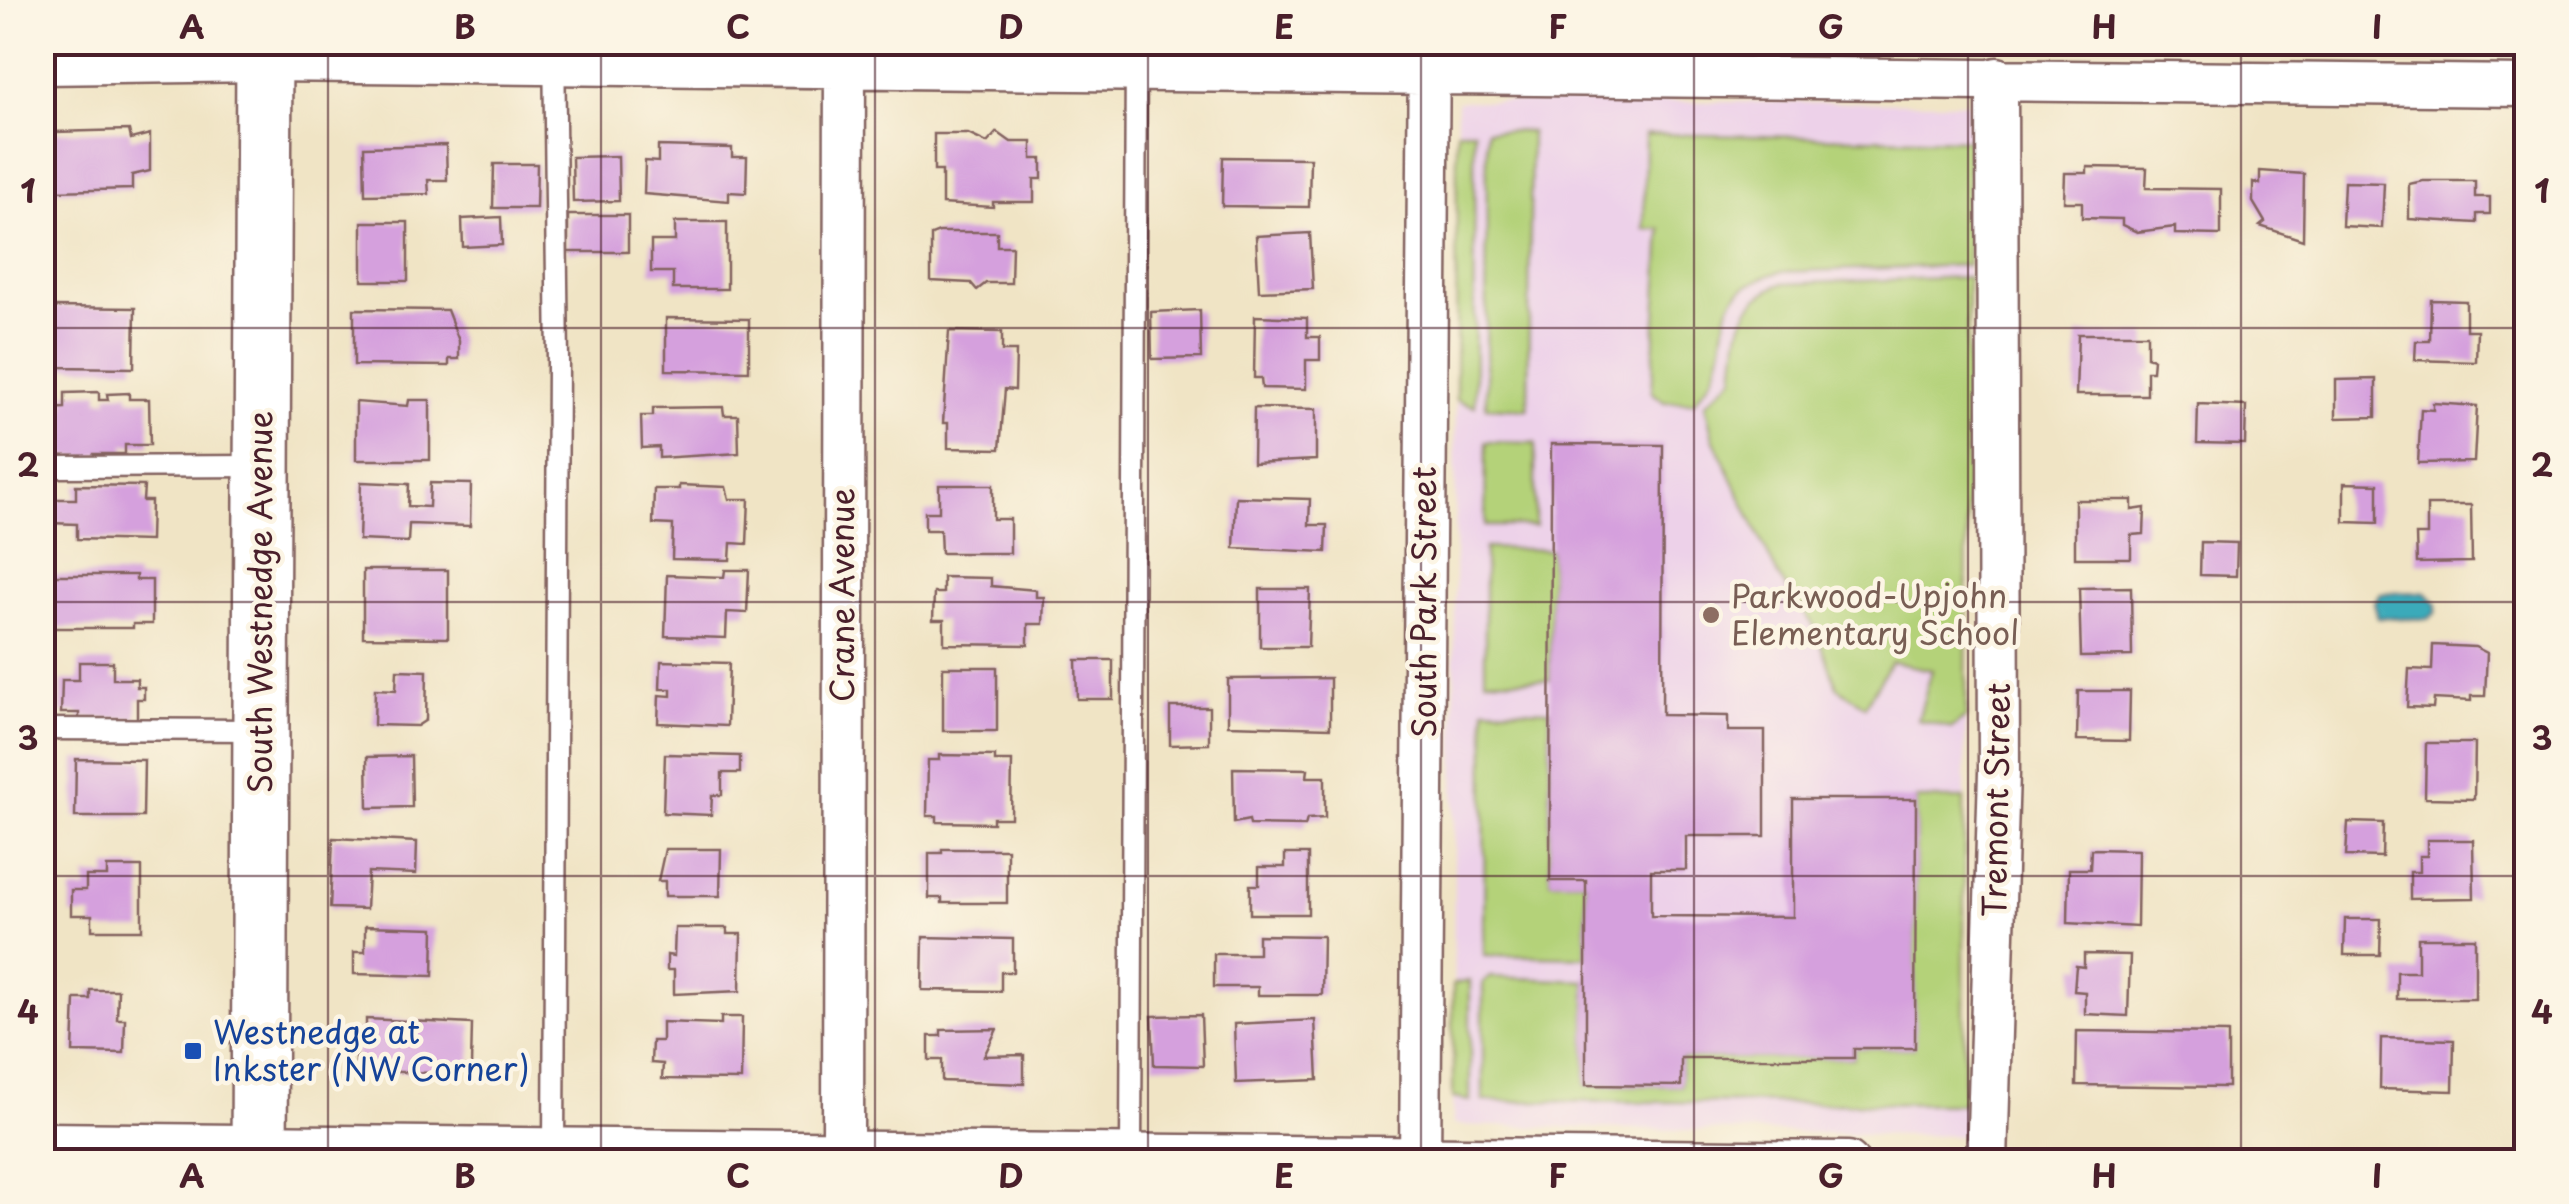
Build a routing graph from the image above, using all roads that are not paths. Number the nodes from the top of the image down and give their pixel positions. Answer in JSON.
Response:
{"nodes":[{"id":1,"x":265,"y":52,"type":"edge"},
{"id":2,"x":554,"y":54,"type":"edge"},
{"id":3,"x":844,"y":54,"type":"edge"},
{"id":4,"x":1136,"y":56,"type":"edge"},
{"id":5,"x":1429,"y":59,"type":"edge"},
{"id":6,"x":42,"y":64,"type":"edge"},
{"id":7,"x":1997,"y":78,"type":"junction"},
{"id":8,"x":2526,"y":86,"type":"edge"},
{"id":9,"x":261,"y":466,"type":"junction"},
{"id":10,"x":57,"y":467,"type":"dead end"},
{"id":11,"x":42,"y":728,"type":"edge"},
{"id":12,"x":260,"y":730,"type":"junction"},
{"id":13,"x":42,"y":1143,"type":"edge"},
{"id":14,"x":554,"y":1148,"type":"junction"},
{"id":15,"x":843,"y":1148,"type":"junction"},
{"id":16,"x":259,"y":1153,"type":"edge"},
{"id":17,"x":1131,"y":1153,"type":"junction"},
{"id":18,"x":1420,"y":1160,"type":"edge"},
{"id":19,"x":1848,"y":1162,"type":"edge"},
{"id":20,"x":1987,"y":1162,"type":"edge"}],
"edges":[{"from":1,"to":2,"type":"street"},
{"from":1,"to":6,"type":"street"},
{"from":1,"to":9,"type":"main road","name":"South Westnedge Avenue"},
{"from":2,"to":3,"type":"street"},
{"from":2,"to":14,"type":"lane"},
{"from":3,"to":4,"type":"street"},
{"from":3,"to":15,"type":"street","name":"Crane Avenue"},
{"from":4,"to":5,"type":"street"},
{"from":4,"to":17,"type":"lane"},
{"from":5,"to":7,"type":"street"},
{"from":5,"to":18,"type":"street","name":"South Park Street"},
{"from":7,"to":8,"type":"street"},
{"from":7,"to":20,"type":"street","name":"Tremont Street"},
{"from":9,"to":10,"type":"lane"},
{"from":9,"to":12,"type":"main road","name":"South Westnedge Avenue"},
{"from":11,"to":12,"type":"lane"},
{"from":12,"to":16,"type":"main road","name":"South Westnedge Avenue"},
{"from":13,"to":16,"type":"street"},
{"from":14,"to":15,"type":"street"},
{"from":14,"to":16,"type":"street"},
{"from":15,"to":17,"type":"street"},
{"from":17,"to":18,"type":"street"},
{"from":18,"to":19,"type":"street"}]}
